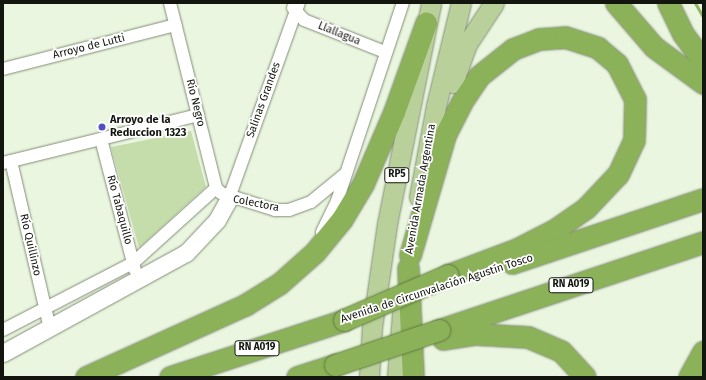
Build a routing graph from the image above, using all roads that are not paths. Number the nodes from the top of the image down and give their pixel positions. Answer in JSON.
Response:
{"nodes":[{"id":1,"x":170,"y":3,"type":"edge"},
{"id":2,"x":403,"y":3,"type":"edge"},
{"id":3,"x":430,"y":3,"type":"edge"},
{"id":4,"x":443,"y":3,"type":"edge"},
{"id":5,"x":462,"y":3,"type":"edge"},
{"id":6,"x":494,"y":3,"type":"edge"},
{"id":7,"x":616,"y":3,"type":"edge"},
{"id":8,"x":668,"y":3,"type":"edge"},
{"id":9,"x":295,"y":6,"type":"edge"},
{"id":10,"x":426,"y":23,"type":"junction"},
{"id":11,"x":175,"y":26,"type":"junction"},
{"id":12,"x":385,"y":52,"type":"junction"},
{"id":13,"x":703,"y":61,"type":"edge"},
{"id":14,"x":3,"y":69,"type":"edge"},
{"id":15,"x":703,"y":83,"type":"edge"},
{"id":16,"x":198,"y":115,"type":"junction"},
{"id":17,"x":101,"y":139,"type":"junction"},
{"id":18,"x":7,"y":162,"type":"edge"},
{"id":19,"x":424,"y":170,"type":"junction"},
{"id":20,"x":345,"y":174,"type":"junction"},
{"id":21,"x":223,"y":193,"type":"junction"},
{"id":22,"x":703,"y":199,"type":"edge"},
{"id":23,"x":703,"y":242,"type":"edge"},
{"id":24,"x":409,"y":262,"type":"junction"},
{"id":25,"x":133,"y":263,"type":"junction"},
{"id":26,"x":291,"y":275,"type":"junction"},
{"id":27,"x":447,"y":280,"type":"junction"},
{"id":28,"x":138,"y":281,"type":"junction"},
{"id":29,"x":45,"y":309,"type":"junction"},
{"id":30,"x":372,"y":327,"type":"junction"},
{"id":31,"x":50,"y":328,"type":"junction"},
{"id":32,"x":3,"y":330,"type":"edge"},
{"id":33,"x":438,"y":335,"type":"junction"},
{"id":34,"x":703,"y":352,"type":"edge"},
{"id":35,"x":3,"y":353,"type":"edge"},
{"id":36,"x":332,"y":372,"type":"edge"},
{"id":37,"x":86,"y":377,"type":"edge"},
{"id":38,"x":170,"y":377,"type":"edge"},
{"id":39,"x":297,"y":377,"type":"edge"},
{"id":40,"x":369,"y":377,"type":"edge"},
{"id":41,"x":397,"y":377,"type":"edge"},
{"id":42,"x":413,"y":377,"type":"edge"},
{"id":43,"x":585,"y":377,"type":"edge"},
{"id":44,"x":689,"y":377,"type":"edge"}],
"edges":[{"from":1,"to":11,"type":"street","name":"Río Negro"},
{"from":2,"to":12,"type":"street"},
{"from":3,"to":10,"type":"main road","number":"RP5"},
{"from":4,"to":30,"type":"main road"},
{"from":5,"to":19,"type":"main road","name":"Avenida Armada Argentina","number":"RP5"},
{"from":6,"to":19,"type":"main road"},
{"from":7,"to":15,"type":"highway"},
{"from":8,"to":13,"type":"highway"},
{"from":9,"to":12,"type":"street","name":"Llallagua"},
{"from":9,"to":21,"type":"street","name":"Salinas Grandes"},
{"from":10,"to":26,"type":"highway"},
{"from":10,"to":30,"type":"main road","number":"RP5"},
{"from":11,"to":14,"type":"street","name":"Arroyo de Lutti"},
{"from":11,"to":16,"type":"street","name":"Río Negro"},
{"from":12,"to":20,"type":"street"},
{"from":16,"to":17,"type":"street"},
{"from":16,"to":21,"type":"street","name":"Río Negro"},
{"from":17,"to":18,"type":"street"},
{"from":17,"to":25,"type":"street","name":"Río Tabaquillo"},
{"from":18,"to":29,"type":"street","name":"Río Quillinzo"},
{"from":19,"to":24,"type":"main road","name":"Avenida Armada Argentina","number":"RP5"},
{"from":20,"to":21,"type":"street","name":"Colectora"},
{"from":20,"to":26,"type":"street"},
{"from":21,"to":25,"type":"street"},
{"from":21,"to":28,"type":"street","name":"Colectora"},
{"from":22,"to":27,"type":"highway","name":"Avenida de Circunvalación Agustín Tosco","number":"RN A019"},
{"from":23,"to":33,"type":"highway","number":"RN A019"},
{"from":24,"to":27,"type":"highway"},
{"from":24,"to":41,"type":"main road","name":"Avenida Armada Argentina","number":"RP5"},
{"from":24,"to":42,"type":"highway"},
{"from":25,"to":28,"type":"street","name":"Río Tabaquillo"},
{"from":25,"to":29,"type":"street"},
{"from":26,"to":37,"type":"highway"},
{"from":27,"to":38,"type":"highway","name":"Avenida de Circunvalación Agustín Tosco","number":"RN A019","bridge":true},
{"from":28,"to":31,"type":"street","name":"Colectora"},
{"from":29,"to":31,"type":"street","name":"Río Quillinzo"},
{"from":29,"to":32,"type":"street"},
{"from":30,"to":40,"type":"main road","number":"RP5"},
{"from":31,"to":35,"type":"street","name":"Colectora"},
{"from":33,"to":36,"type":"highway","number":"RN A019","bridge":true},
{"from":33,"to":43,"type":"highway"},
{"from":34,"to":44,"type":"highway"},
{"from":36,"to":39,"type":"highway","number":"RN A019"}]}
